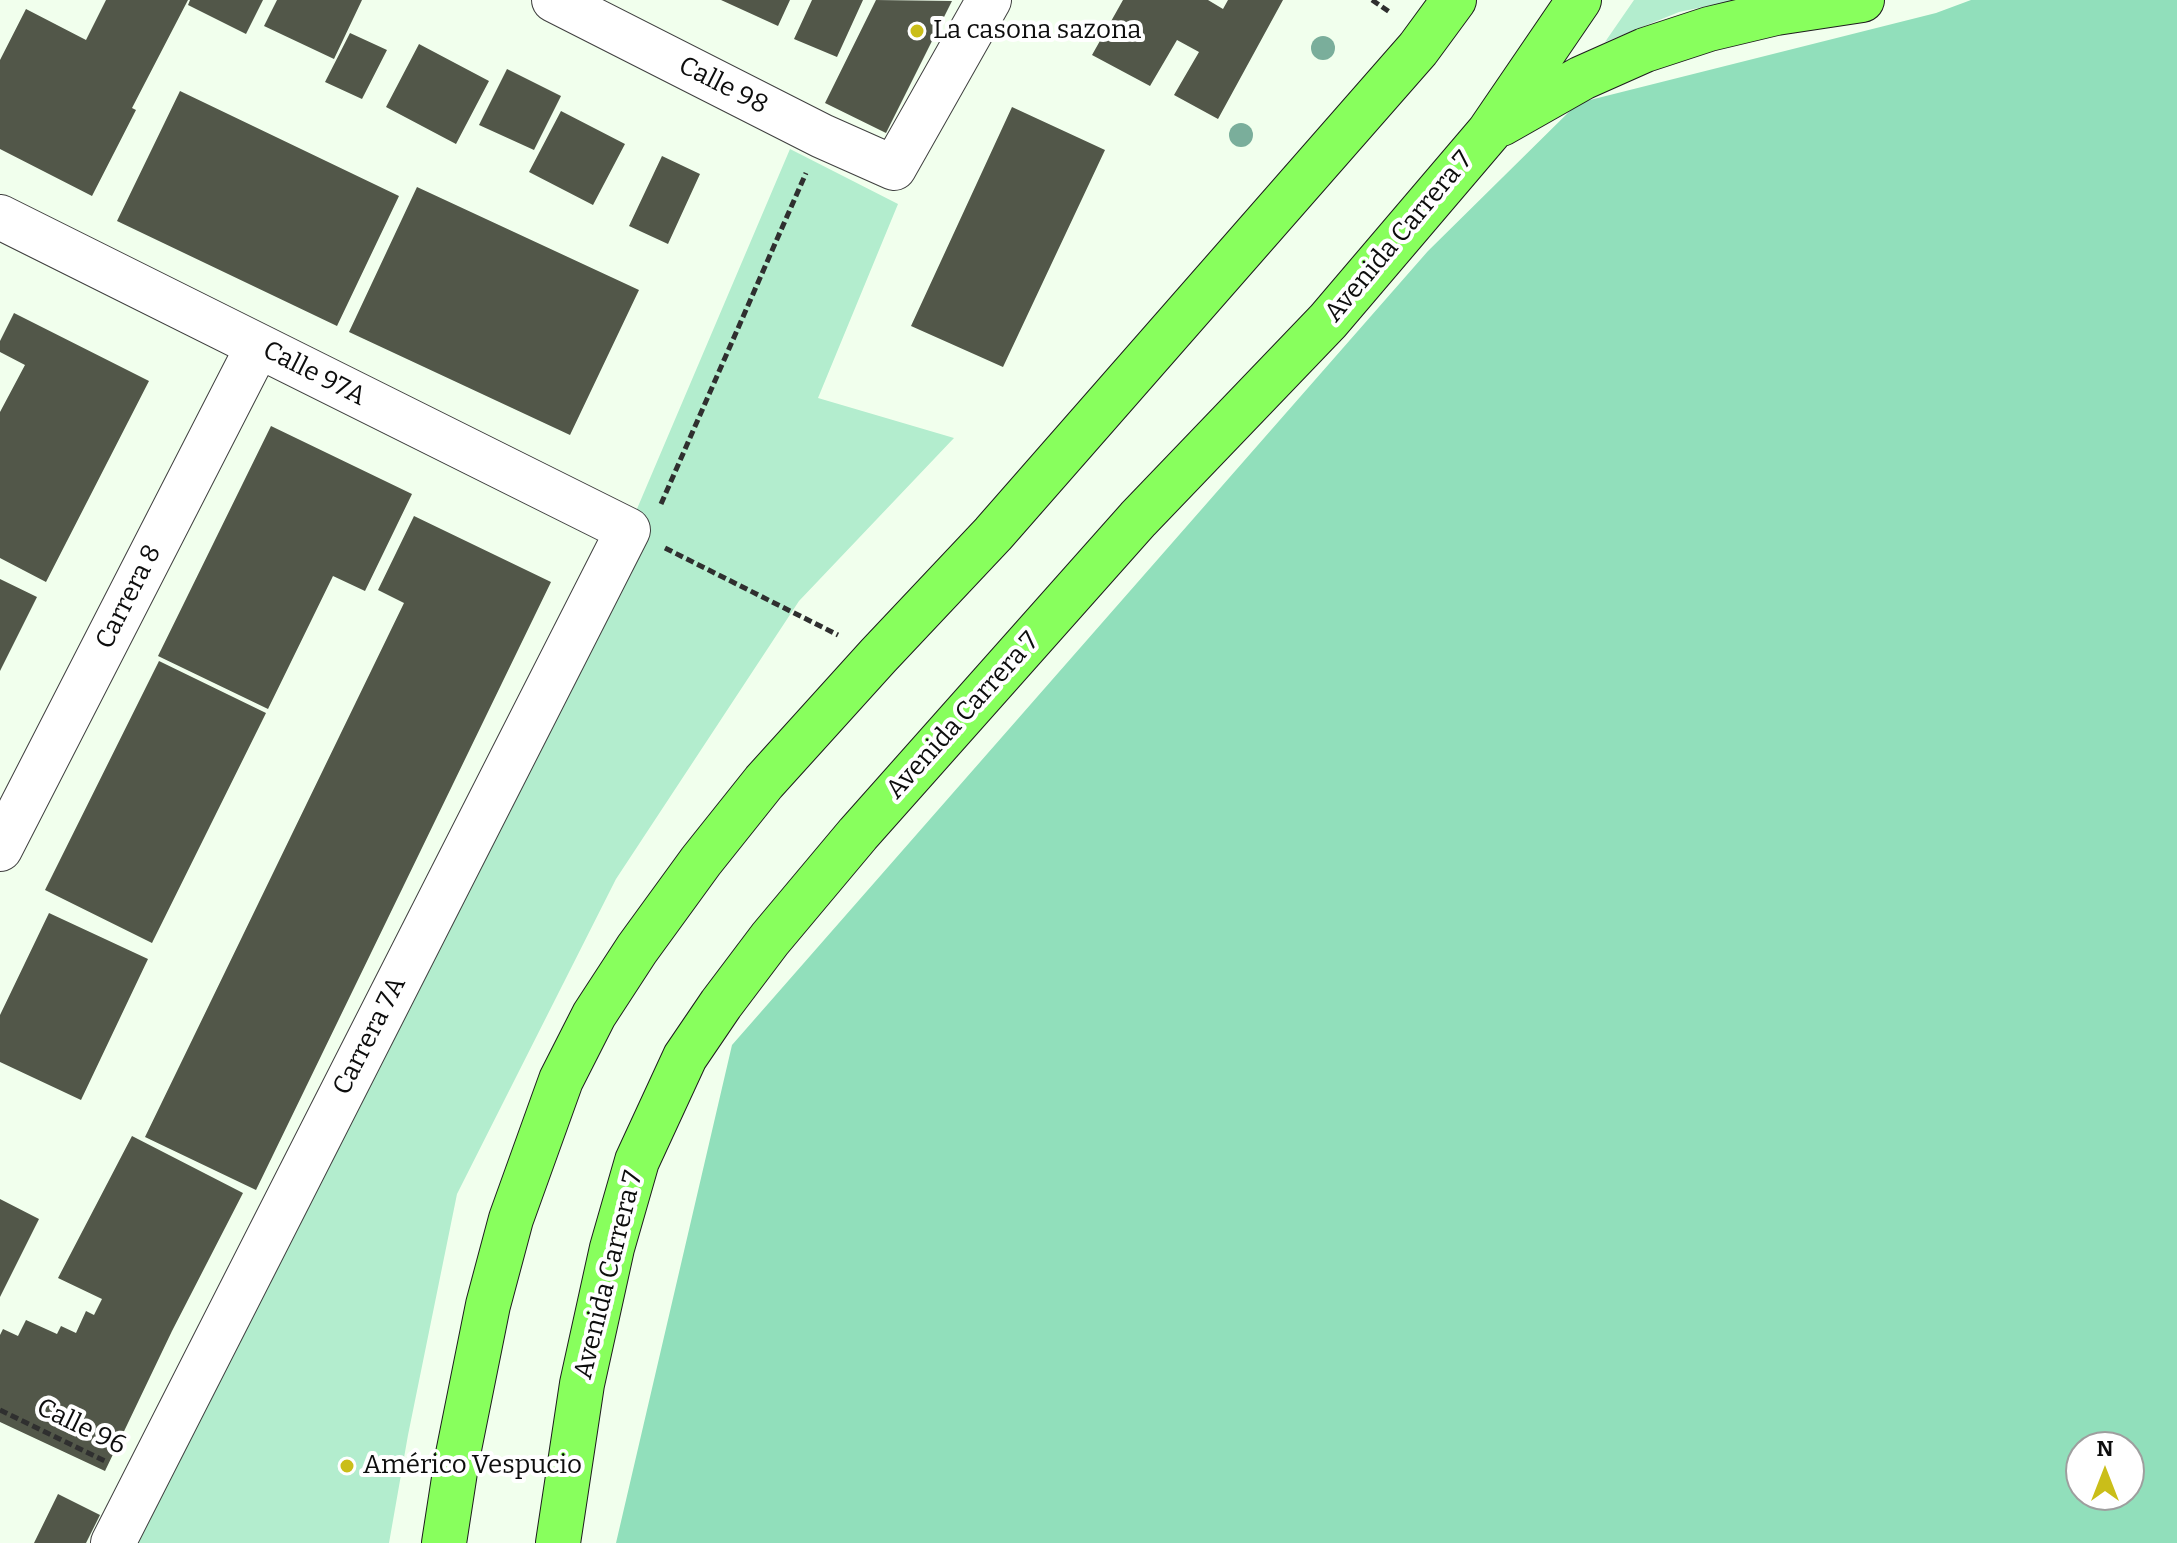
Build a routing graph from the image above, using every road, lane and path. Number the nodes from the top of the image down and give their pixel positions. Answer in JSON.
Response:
{"nodes":[{"id":1,"x":554,"y":0,"type":"edge"},
{"id":2,"x":989,"y":0,"type":"edge"},
{"id":3,"x":1454,"y":0,"type":"edge"},
{"id":4,"x":1579,"y":0,"type":"edge"},
{"id":5,"x":1862,"y":0,"type":"edge"},
{"id":6,"x":1489,"y":132,"type":"junction"},
{"id":7,"x":822,"y":136,"type":"junction"},
{"id":8,"x":0,"y":217,"type":"edge"},
{"id":9,"x":258,"y":346,"type":"junction"},
{"id":10,"x":649,"y":528,"type":"junction"},
{"id":11,"x":878,"y":656,"type":"junction"},
{"id":12,"x":0,"y":849,"type":"edge"},
{"id":13,"x":0,"y":1410,"type":"edge"},
{"id":14,"x":144,"y":1480,"type":"junction"},
{"id":15,"x":113,"y":1543,"type":"edge"},
{"id":16,"x":444,"y":1543,"type":"edge"},
{"id":17,"x":558,"y":1543,"type":"edge"}],
"edges":[{"from":1,"to":7,"type":"street","name":"Calle 98"},
{"from":2,"to":7,"type":"street","name":"Calle 98"},
{"from":3,"to":11,"type":"main road"},
{"from":4,"to":6,"type":"main road","name":"Avenida Carrera 7"},
{"from":5,"to":6,"type":"main road"},
{"from":6,"to":17,"type":"main road","name":"Avenida Carrera 7"},
{"from":7,"to":10,"type":"path"},
{"from":8,"to":9,"type":"street","name":"Calle 97A"},
{"from":9,"to":10,"type":"street","name":"Calle 97A"},
{"from":9,"to":12,"type":"street","name":"Carrera 8"},
{"from":10,"to":11,"type":"path"},
{"from":10,"to":14,"type":"street","name":"Carrera 7A"},
{"from":11,"to":16,"type":"main road"},
{"from":13,"to":14,"type":"path","name":"Calle 96"},
{"from":14,"to":15,"type":"street","name":"Carrera 7A"}]}
